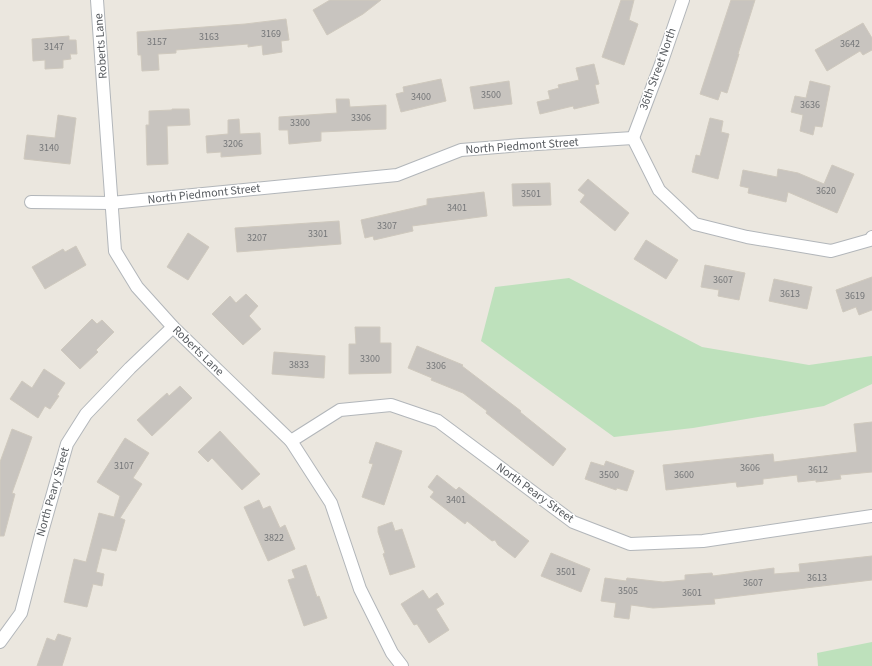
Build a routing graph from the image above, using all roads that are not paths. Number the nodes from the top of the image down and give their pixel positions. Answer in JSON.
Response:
{"nodes":[{"id":1,"x":98,"y":0,"type":"edge"},
{"id":2,"x":683,"y":0,"type":"edge"},
{"id":3,"x":633,"y":138,"type":"junction"},
{"id":4,"x":30,"y":202,"type":"dead end"},
{"id":5,"x":111,"y":203,"type":"junction"},
{"id":6,"x":872,"y":237,"type":"edge"},
{"id":7,"x":173,"y":327,"type":"junction"},
{"id":8,"x":291,"y":441,"type":"junction"},
{"id":9,"x":872,"y":516,"type":"edge"},
{"id":10,"x":0,"y":642,"type":"edge"},
{"id":11,"x":402,"y":666,"type":"edge"}],
"edges":[{"from":1,"to":5,"type":"street","name":"Roberts Lane"},
{"from":2,"to":3,"type":"street","name":"36th Street North"},
{"from":3,"to":5,"type":"street","name":"North Piedmont Street"},
{"from":3,"to":6,"type":"street"},
{"from":4,"to":5,"type":"street","name":"North Piedmont Street"},
{"from":5,"to":7,"type":"street","name":"Roberts Lane"},
{"from":7,"to":8,"type":"street","name":"Roberts Lane"},
{"from":7,"to":10,"type":"street","name":"North Peary Street"},
{"from":8,"to":9,"type":"street","name":"North Peary Street"},
{"from":8,"to":11,"type":"street","name":"Roberts Lane"}]}
